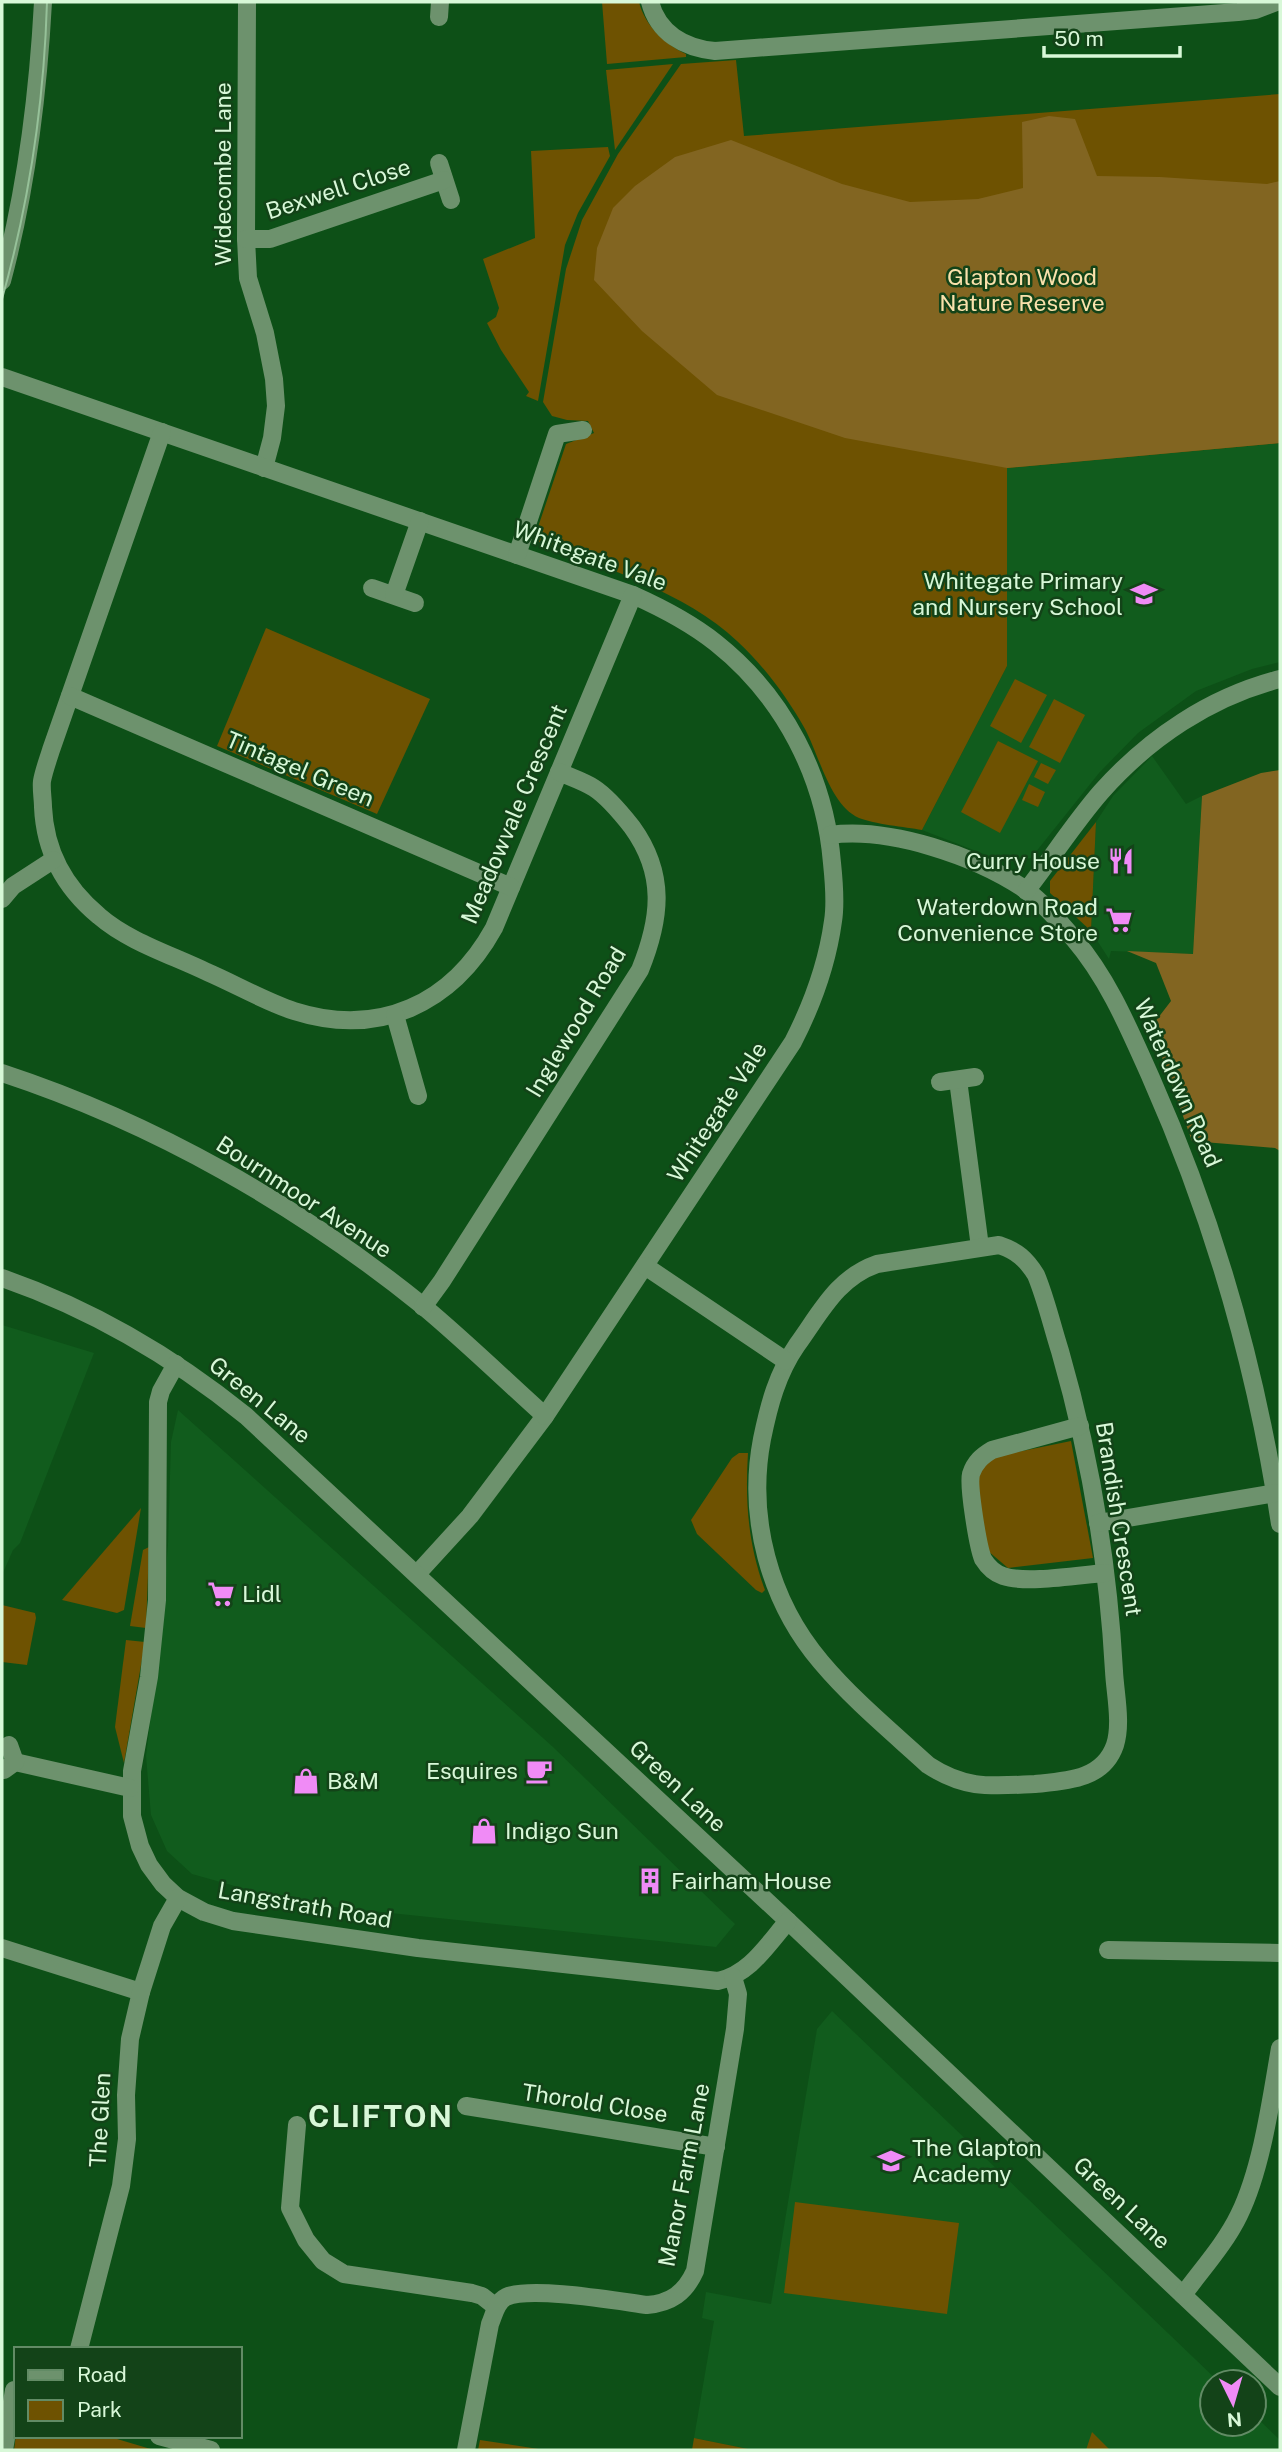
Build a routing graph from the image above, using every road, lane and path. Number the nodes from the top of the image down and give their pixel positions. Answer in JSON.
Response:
{"nodes":[{"id":1,"x":43,"y":2,"type":"edge"},
{"id":2,"x":247,"y":2,"type":"edge"},
{"id":3,"x":650,"y":2,"type":"edge"},
{"id":4,"x":1276,"y":2,"type":"edge"},
{"id":5,"x":451,"y":200,"type":"dead end"},
{"id":6,"x":246,"y":239,"type":"junction"},
{"id":7,"x":2,"y":281,"type":"edge"},
{"id":8,"x":2,"y":377,"type":"edge"},
{"id":9,"x":583,"y":430,"type":"dead end"},
{"id":10,"x":162,"y":432,"type":"junction"},
{"id":11,"x":264,"y":468,"type":"junction"},
{"id":12,"x":420,"y":521,"type":"junction"},
{"id":13,"x":517,"y":555,"type":"junction"},
{"id":14,"x":372,"y":588,"type":"dead end"},
{"id":15,"x":633,"y":595,"type":"junction"},
{"id":16,"x":394,"y":596,"type":"junction"},
{"id":17,"x":415,"y":603,"type":"dead end"},
{"id":18,"x":1280,"y":680,"type":"edge"},
{"id":19,"x":70,"y":696,"type":"junction"},
{"id":20,"x":559,"y":772,"type":"junction"},
{"id":21,"x":830,"y":835,"type":"junction"},
{"id":22,"x":53,"y":860,"type":"junction"},
{"id":23,"x":511,"y":887,"type":"junction"},
{"id":24,"x":1026,"y":891,"type":"junction"},
{"id":25,"x":2,"y":899,"type":"edge"},
{"id":26,"x":394,"y":1015,"type":"junction"},
{"id":27,"x":2,"y":1073,"type":"edge"},
{"id":28,"x":957,"y":1079,"type":"dead end"},
{"id":29,"x":418,"y":1096,"type":"dead end"},
{"id":30,"x":980,"y":1247,"type":"junction"},
{"id":31,"x":645,"y":1266,"type":"junction"},
{"id":32,"x":2,"y":1278,"type":"edge"},
{"id":33,"x":423,"y":1307,"type":"junction"},
{"id":34,"x":786,"y":1361,"type":"junction"},
{"id":35,"x":176,"y":1364,"type":"junction"},
{"id":36,"x":545,"y":1416,"type":"junction"},
{"id":37,"x":1080,"y":1426,"type":"junction"},
{"id":38,"x":1276,"y":1493,"type":"junction"},
{"id":39,"x":1098,"y":1523,"type":"junction"},
{"id":40,"x":1280,"y":1524,"type":"edge"},
{"id":41,"x":1105,"y":1573,"type":"junction"},
{"id":42,"x":417,"y":1574,"type":"junction"},
{"id":43,"x":9,"y":1759,"type":"dead end"},
{"id":44,"x":130,"y":1788,"type":"junction"},
{"id":45,"x":178,"y":1898,"type":"junction"},
{"id":46,"x":788,"y":1921,"type":"junction"},
{"id":47,"x":2,"y":1948,"type":"edge"},
{"id":48,"x":1108,"y":1950,"type":"dead end"},
{"id":49,"x":1280,"y":1952,"type":"edge"},
{"id":50,"x":733,"y":1978,"type":"junction"},
{"id":51,"x":141,"y":1992,"type":"junction"},
{"id":52,"x":1280,"y":2048,"type":"edge"},
{"id":53,"x":466,"y":2106,"type":"dead end"},
{"id":54,"x":297,"y":2125,"type":"dead end"},
{"id":55,"x":716,"y":2147,"type":"junction"},
{"id":56,"x":1183,"y":2295,"type":"junction"},
{"id":57,"x":496,"y":2307,"type":"junction"},
{"id":58,"x":80,"y":2347,"type":"edge"},
{"id":59,"x":1280,"y":2387,"type":"edge"},
{"id":60,"x":11,"y":2389,"type":"edge"},
{"id":61,"x":166,"y":2438,"type":"edge"},
{"id":62,"x":4,"y":2450,"type":"edge"},
{"id":63,"x":211,"y":2450,"type":"edge"},
{"id":64,"x":466,"y":2450,"type":"edge"}],
"edges":[{"from":1,"to":7,"type":"street"},
{"from":2,"to":6,"type":"street","name":"Widecombe Lane"},
{"from":3,"to":4,"type":"street"},
{"from":5,"to":6,"type":"street","name":"Bexwell Close"},
{"from":6,"to":11,"type":"street","name":"Widecombe Lane"},
{"from":8,"to":10,"type":"street","name":"Whitegate Vale"},
{"from":9,"to":13,"type":"street"},
{"from":10,"to":11,"type":"street","name":"Whitegate Vale"},
{"from":10,"to":19,"type":"street","name":"Meadowvale Crescent"},
{"from":11,"to":12,"type":"street","name":"Whitegate Vale"},
{"from":12,"to":13,"type":"street","name":"Whitegate Vale"},
{"from":12,"to":16,"type":"street"},
{"from":13,"to":15,"type":"street","name":"Whitegate Vale"},
{"from":14,"to":16,"type":"street"},
{"from":15,"to":20,"type":"street","name":"Meadowvale Crescent"},
{"from":15,"to":21,"type":"street","name":"Whitegate Vale"},
{"from":16,"to":17,"type":"street"},
{"from":18,"to":24,"type":"street"},
{"from":19,"to":22,"type":"street","name":"Meadowvale Crescent"},
{"from":19,"to":23,"type":"street","name":"Tintagel Green"},
{"from":20,"to":23,"type":"street","name":"Meadowvale Crescent"},
{"from":20,"to":33,"type":"street","name":"Inglewood Road"},
{"from":21,"to":24,"type":"street","name":"Waterdown Road"},
{"from":21,"to":31,"type":"street","name":"Whitegate Vale"},
{"from":22,"to":25,"type":"street"},
{"from":22,"to":26,"type":"street","name":"Meadowvale Crescent"},
{"from":23,"to":26,"type":"street","name":"Meadowvale Crescent"},
{"from":24,"to":38,"type":"street","name":"Waterdown Road"},
{"from":26,"to":29,"type":"street"},
{"from":27,"to":33,"type":"street","name":"Bournmoor Avenue"},
{"from":28,"to":30,"type":"street"},
{"from":30,"to":34,"type":"street","name":"Brandish Crescent"},
{"from":30,"to":37,"type":"street","name":"Brandish Crescent"},
{"from":31,"to":34,"type":"street"},
{"from":31,"to":36,"type":"street","name":"Whitegate Vale"},
{"from":32,"to":35,"type":"street","name":"Green Lane"},
{"from":33,"to":36,"type":"street","name":"Bournmoor Avenue"},
{"from":34,"to":41,"type":"street","name":"Brandish Crescent"},
{"from":35,"to":42,"type":"street","name":"Green Lane"},
{"from":35,"to":44,"type":"street","name":"Langstrath Road"},
{"from":36,"to":42,"type":"street","name":"Whitegate Vale"},
{"from":37,"to":39,"type":"street","name":"Brandish Crescent"},
{"from":37,"to":41,"type":"street"},
{"from":38,"to":39,"type":"street"},
{"from":38,"to":40,"type":"street","name":"Waterdown Road"},
{"from":39,"to":41,"type":"street","name":"Brandish Crescent"},
{"from":42,"to":46,"type":"street","name":"Green Lane"},
{"from":43,"to":44,"type":"street"},
{"from":44,"to":45,"type":"street","name":"Langstrath Road"},
{"from":45,"to":50,"type":"street","name":"Langstrath Road"},
{"from":45,"to":51,"type":"street","name":"The Glen"},
{"from":46,"to":50,"type":"street"},
{"from":46,"to":56,"type":"street","name":"Green Lane"},
{"from":47,"to":51,"type":"street"},
{"from":48,"to":49,"type":"street"},
{"from":50,"to":55,"type":"street","name":"Manor Farm Lane"},
{"from":51,"to":58,"type":"street","name":"The Glen"},
{"from":52,"to":56,"type":"street"},
{"from":53,"to":55,"type":"street","name":"Thorold Close"},
{"from":54,"to":57,"type":"street"},
{"from":55,"to":57,"type":"street","name":"Manor Farm Lane"},
{"from":56,"to":59,"type":"street","name":"Green Lane"},
{"from":57,"to":64,"type":"street"},
{"from":60,"to":62,"type":"street"},
{"from":61,"to":63,"type":"street"}]}
